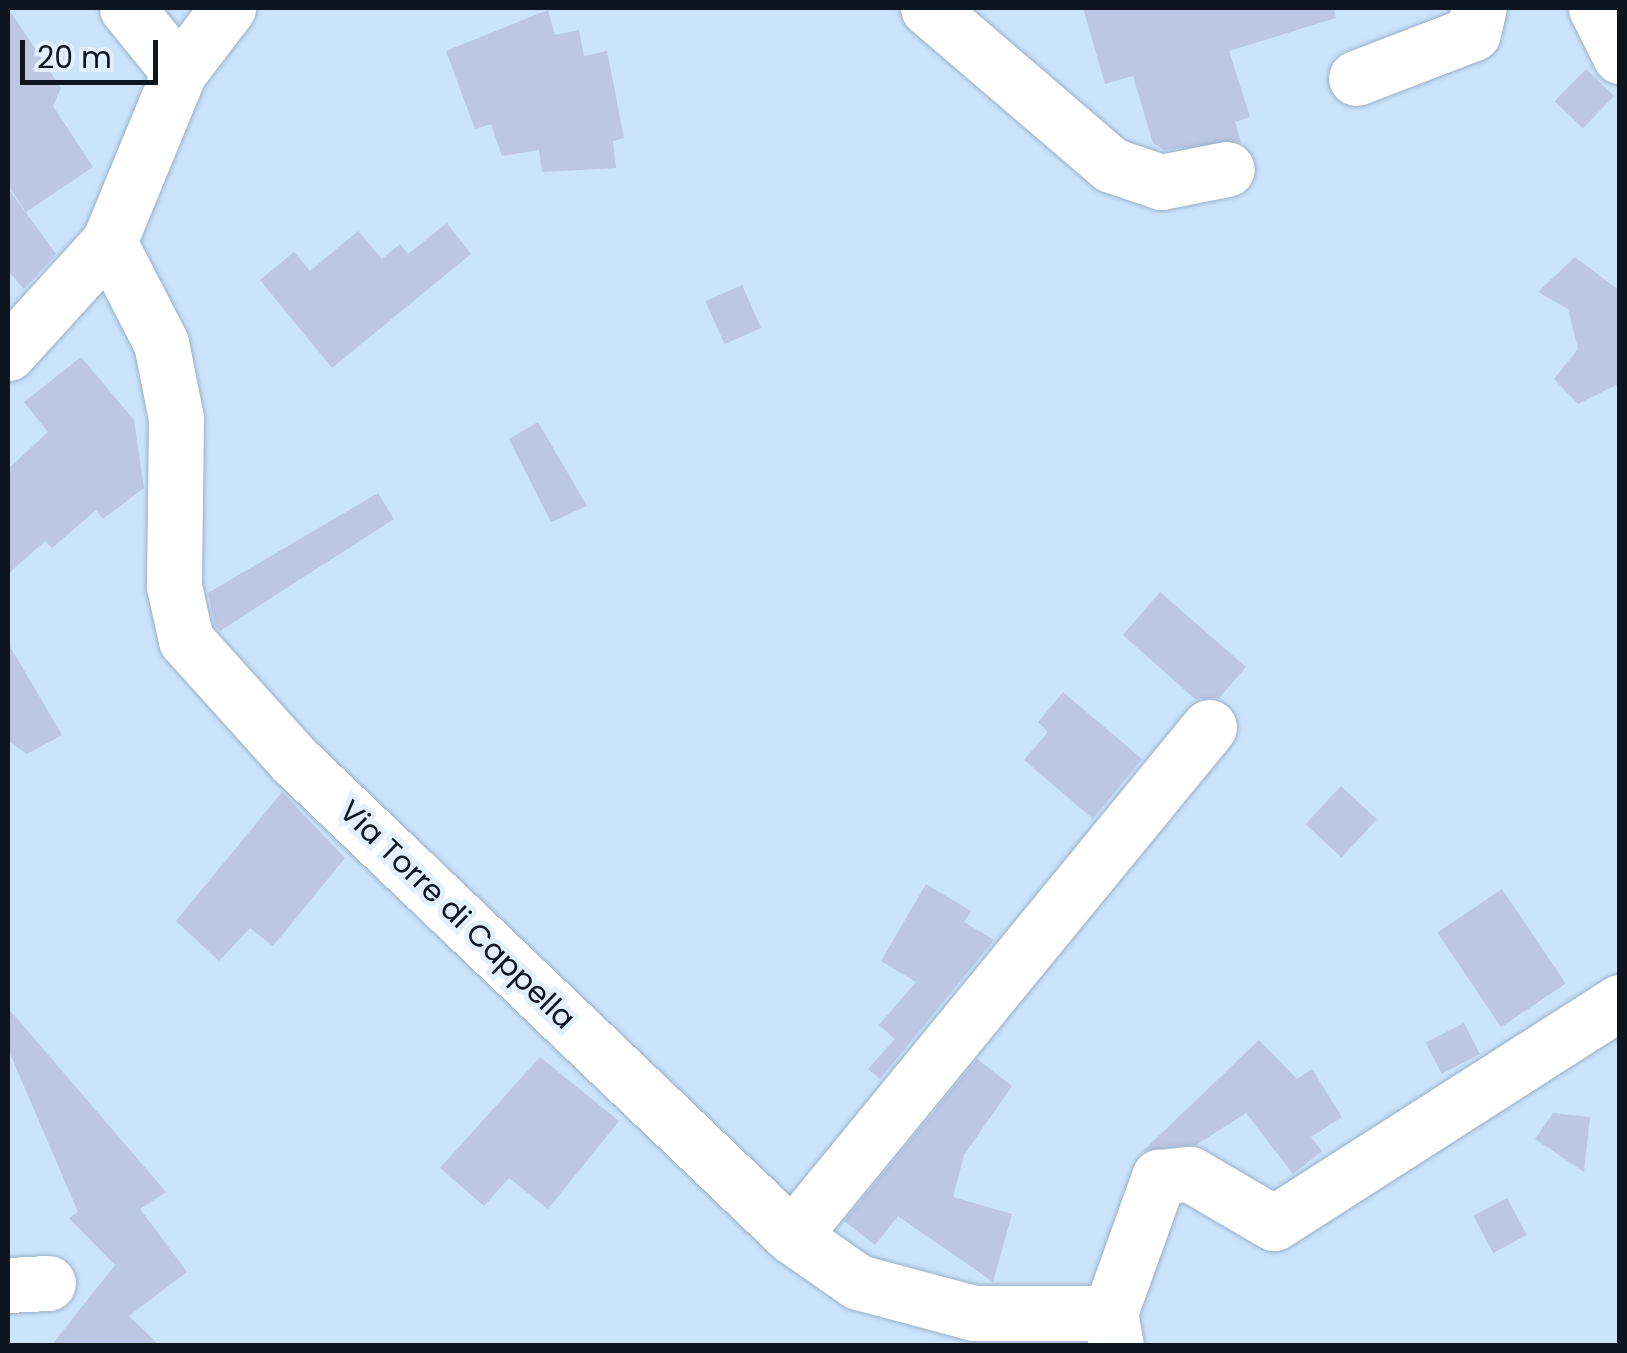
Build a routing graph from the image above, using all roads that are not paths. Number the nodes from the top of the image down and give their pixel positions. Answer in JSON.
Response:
{"nodes":[{"id":1,"x":127,"y":8,"type":"edge"},
{"id":2,"x":228,"y":8,"type":"edge"},
{"id":3,"x":928,"y":8,"type":"edge"},
{"id":4,"x":1479,"y":8,"type":"edge"},
{"id":5,"x":1596,"y":8,"type":"edge"},
{"id":6,"x":1620,"y":56,"type":"edge"},
{"id":7,"x":178,"y":72,"type":"junction"},
{"id":8,"x":1356,"y":78,"type":"dead end"},
{"id":9,"x":1227,"y":168,"type":"dead end"},
{"id":10,"x":109,"y":242,"type":"junction"},
{"id":11,"x":8,"y":353,"type":"edge"},
{"id":12,"x":1209,"y":727,"type":"dead end"},
{"id":13,"x":1620,"y":1002,"type":"edge"},
{"id":14,"x":792,"y":1236,"type":"junction"},
{"id":15,"x":1113,"y":1329,"type":"edge"}],
"edges":[{"from":1,"to":7,"type":"street"},
{"from":2,"to":7,"type":"street"},
{"from":3,"to":9,"type":"street"},
{"from":4,"to":8,"type":"street"},
{"from":5,"to":6,"type":"street"},
{"from":7,"to":10,"type":"street"},
{"from":10,"to":11,"type":"street"},
{"from":10,"to":14,"type":"street","name":"Via Torre di Cappella"},
{"from":12,"to":14,"type":"street"},
{"from":13,"to":15,"type":"street"},
{"from":14,"to":15,"type":"street","name":"Via Torre di Cappella"}]}
